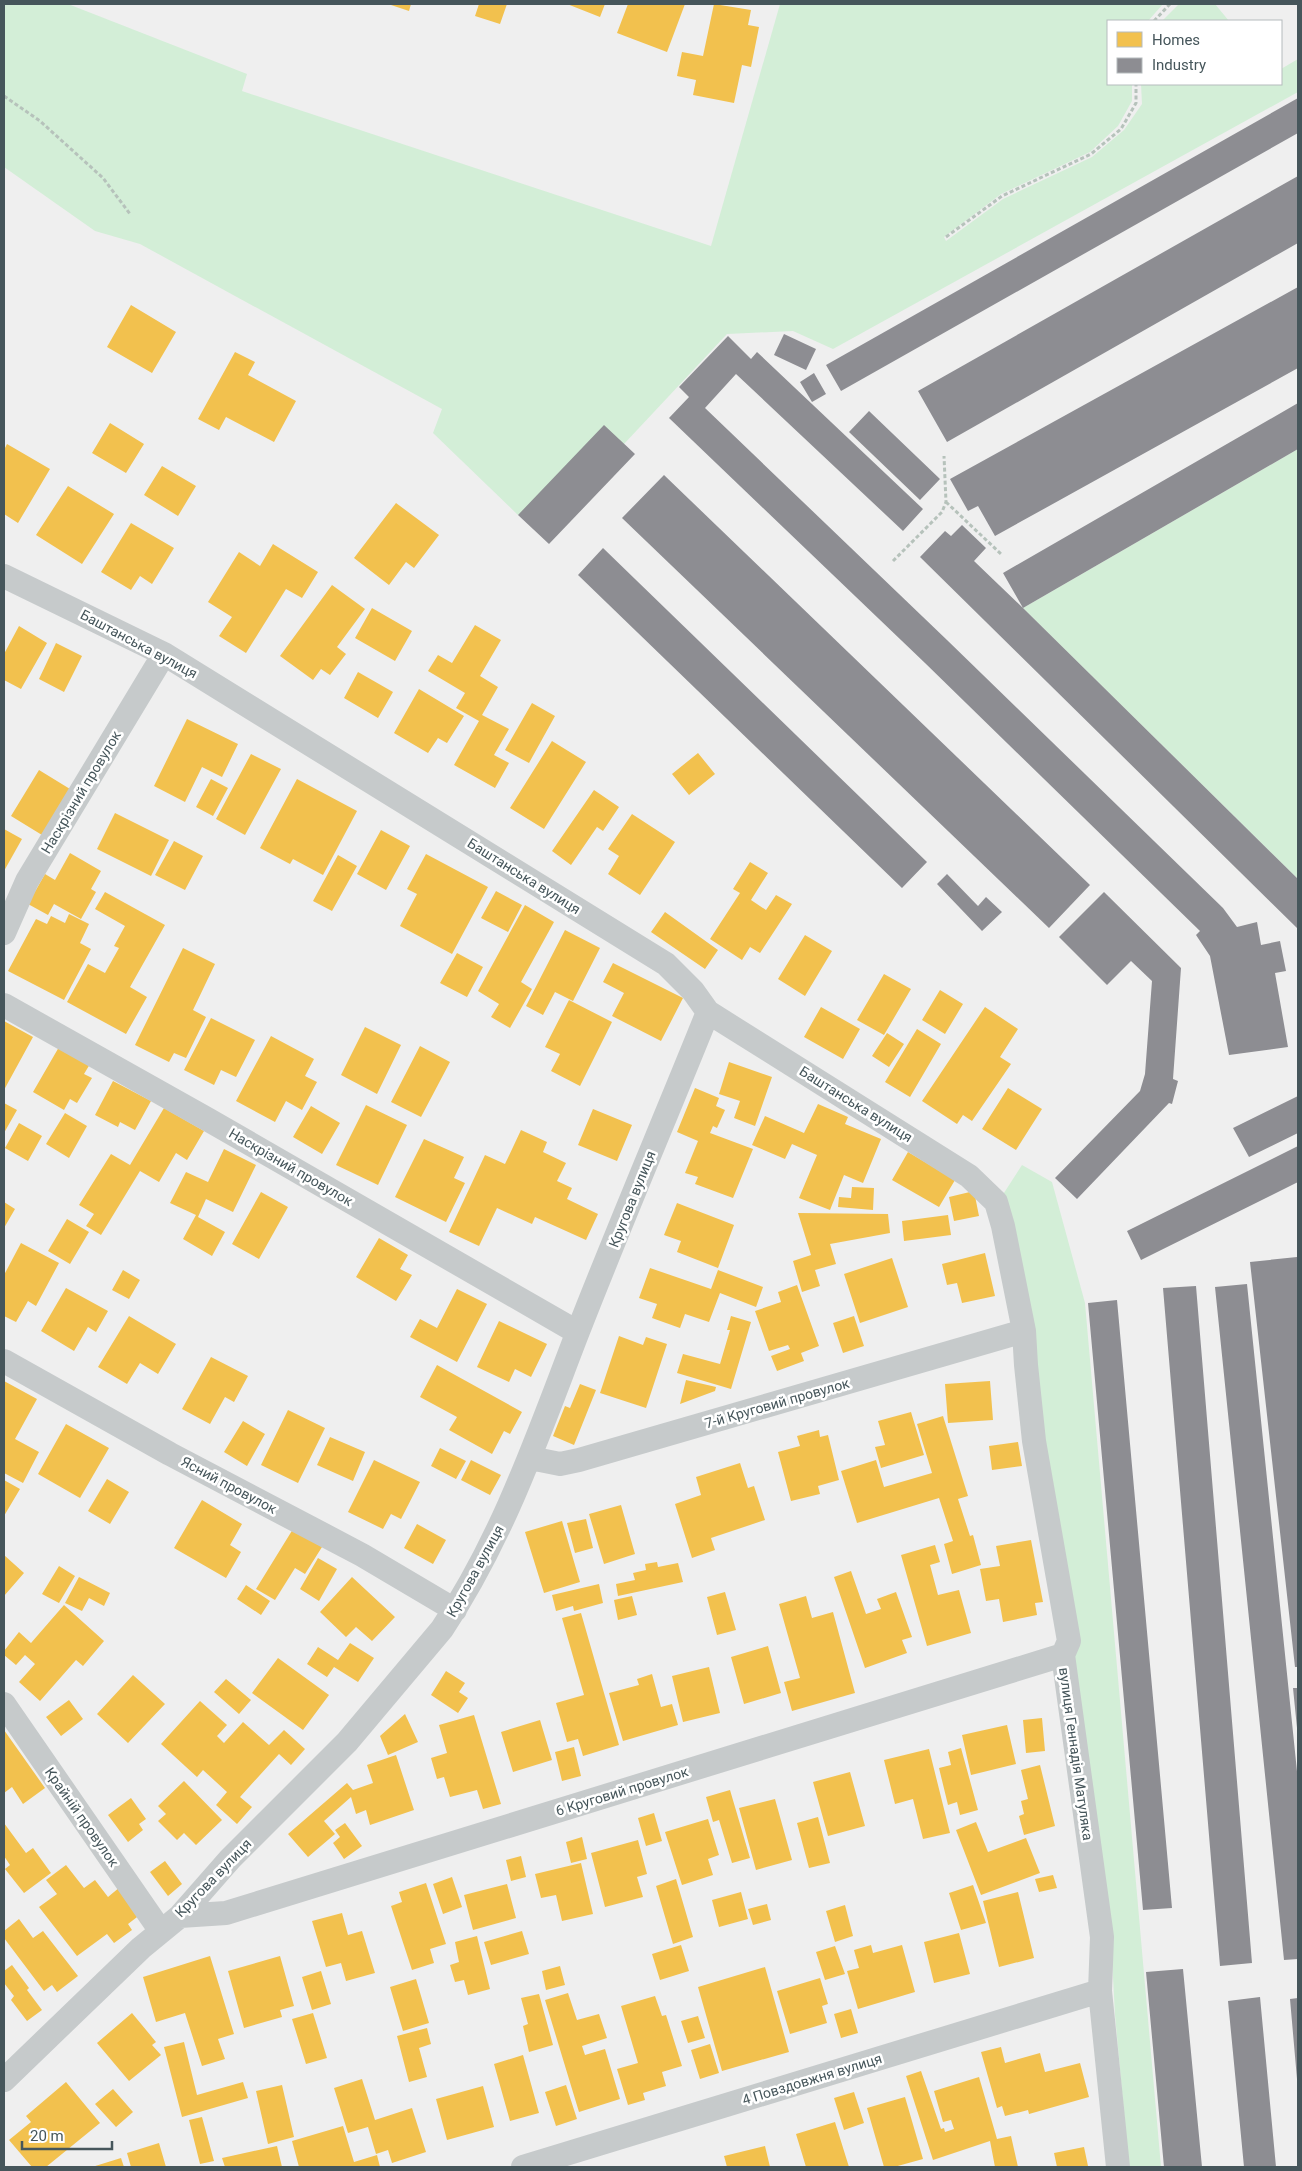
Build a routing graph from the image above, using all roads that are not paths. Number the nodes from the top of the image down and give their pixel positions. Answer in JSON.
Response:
{"nodes":[{"id":1,"x":4,"y":576,"type":"edge"},
{"id":2,"x":164,"y":654,"type":"junction"},
{"id":3,"x":4,"y":933,"type":"edge"},
{"id":4,"x":4,"y":1005,"type":"edge"},
{"id":5,"x":708,"y":1012,"type":"junction"},
{"id":6,"x":1003,"y":1226,"type":"joint"},
{"id":7,"x":1024,"y":1331,"type":"junction"},
{"id":8,"x":578,"y":1332,"type":"junction"},
{"id":9,"x":4,"y":1360,"type":"edge"},
{"id":10,"x":530,"y":1458,"type":"junction"},
{"id":11,"x":455,"y":1610,"type":"junction"},
{"id":12,"x":1063,"y":1655,"type":"junction"},
{"id":13,"x":4,"y":1704,"type":"edge"},
{"id":14,"x":180,"y":1916,"type":"junction"},
{"id":15,"x":160,"y":1930,"type":"junction"},
{"id":16,"x":1100,"y":1991,"type":"junction"},
{"id":17,"x":4,"y":2080,"type":"edge"},
{"id":18,"x":523,"y":2167,"type":"edge"},
{"id":19,"x":1118,"y":2167,"type":"edge"}],
"edges":[{"from":1,"to":2,"type":"street","name":"Баштанська вулиця"},
{"from":2,"to":3,"type":"street","name":"Наскрізний провулок"},
{"from":2,"to":5,"type":"street","name":"Баштанська вулиця"},
{"from":4,"to":8,"type":"street","name":"Наскрізний провулок"},
{"from":5,"to":6,"type":"street","name":"Баштанська вулиця"},
{"from":5,"to":8,"type":"street","name":"Кругова вулиця"},
{"from":6,"to":7,"type":"street","name":"вулиця Геннадія Матуляка"},
{"from":7,"to":10,"type":"street","name":"7-й Круговий провулок"},
{"from":7,"to":12,"type":"street","name":"вулиця Геннадія Матуляка"},
{"from":8,"to":10,"type":"street","name":"Кругова вулиця"},
{"from":9,"to":11,"type":"street","name":"Ясний провулок"},
{"from":10,"to":11,"type":"street","name":"Кругова вулиця"},
{"from":11,"to":14,"type":"street","name":"Кругова вулиця"},
{"from":12,"to":14,"type":"street","name":"6 Круговий провулок"},
{"from":12,"to":16,"type":"street","name":"вулиця Геннадія Матуляка"},
{"from":13,"to":15,"type":"street","name":"Крайній провулок"},
{"from":14,"to":15,"type":"street","name":"Кругова вулиця"},
{"from":15,"to":17,"type":"street","name":"Кругова вулиця"},
{"from":16,"to":18,"type":"street","name":"4 Повздовжня вулиця"},
{"from":16,"to":19,"type":"street","name":"вулиця Геннадія Матуляка"}]}
